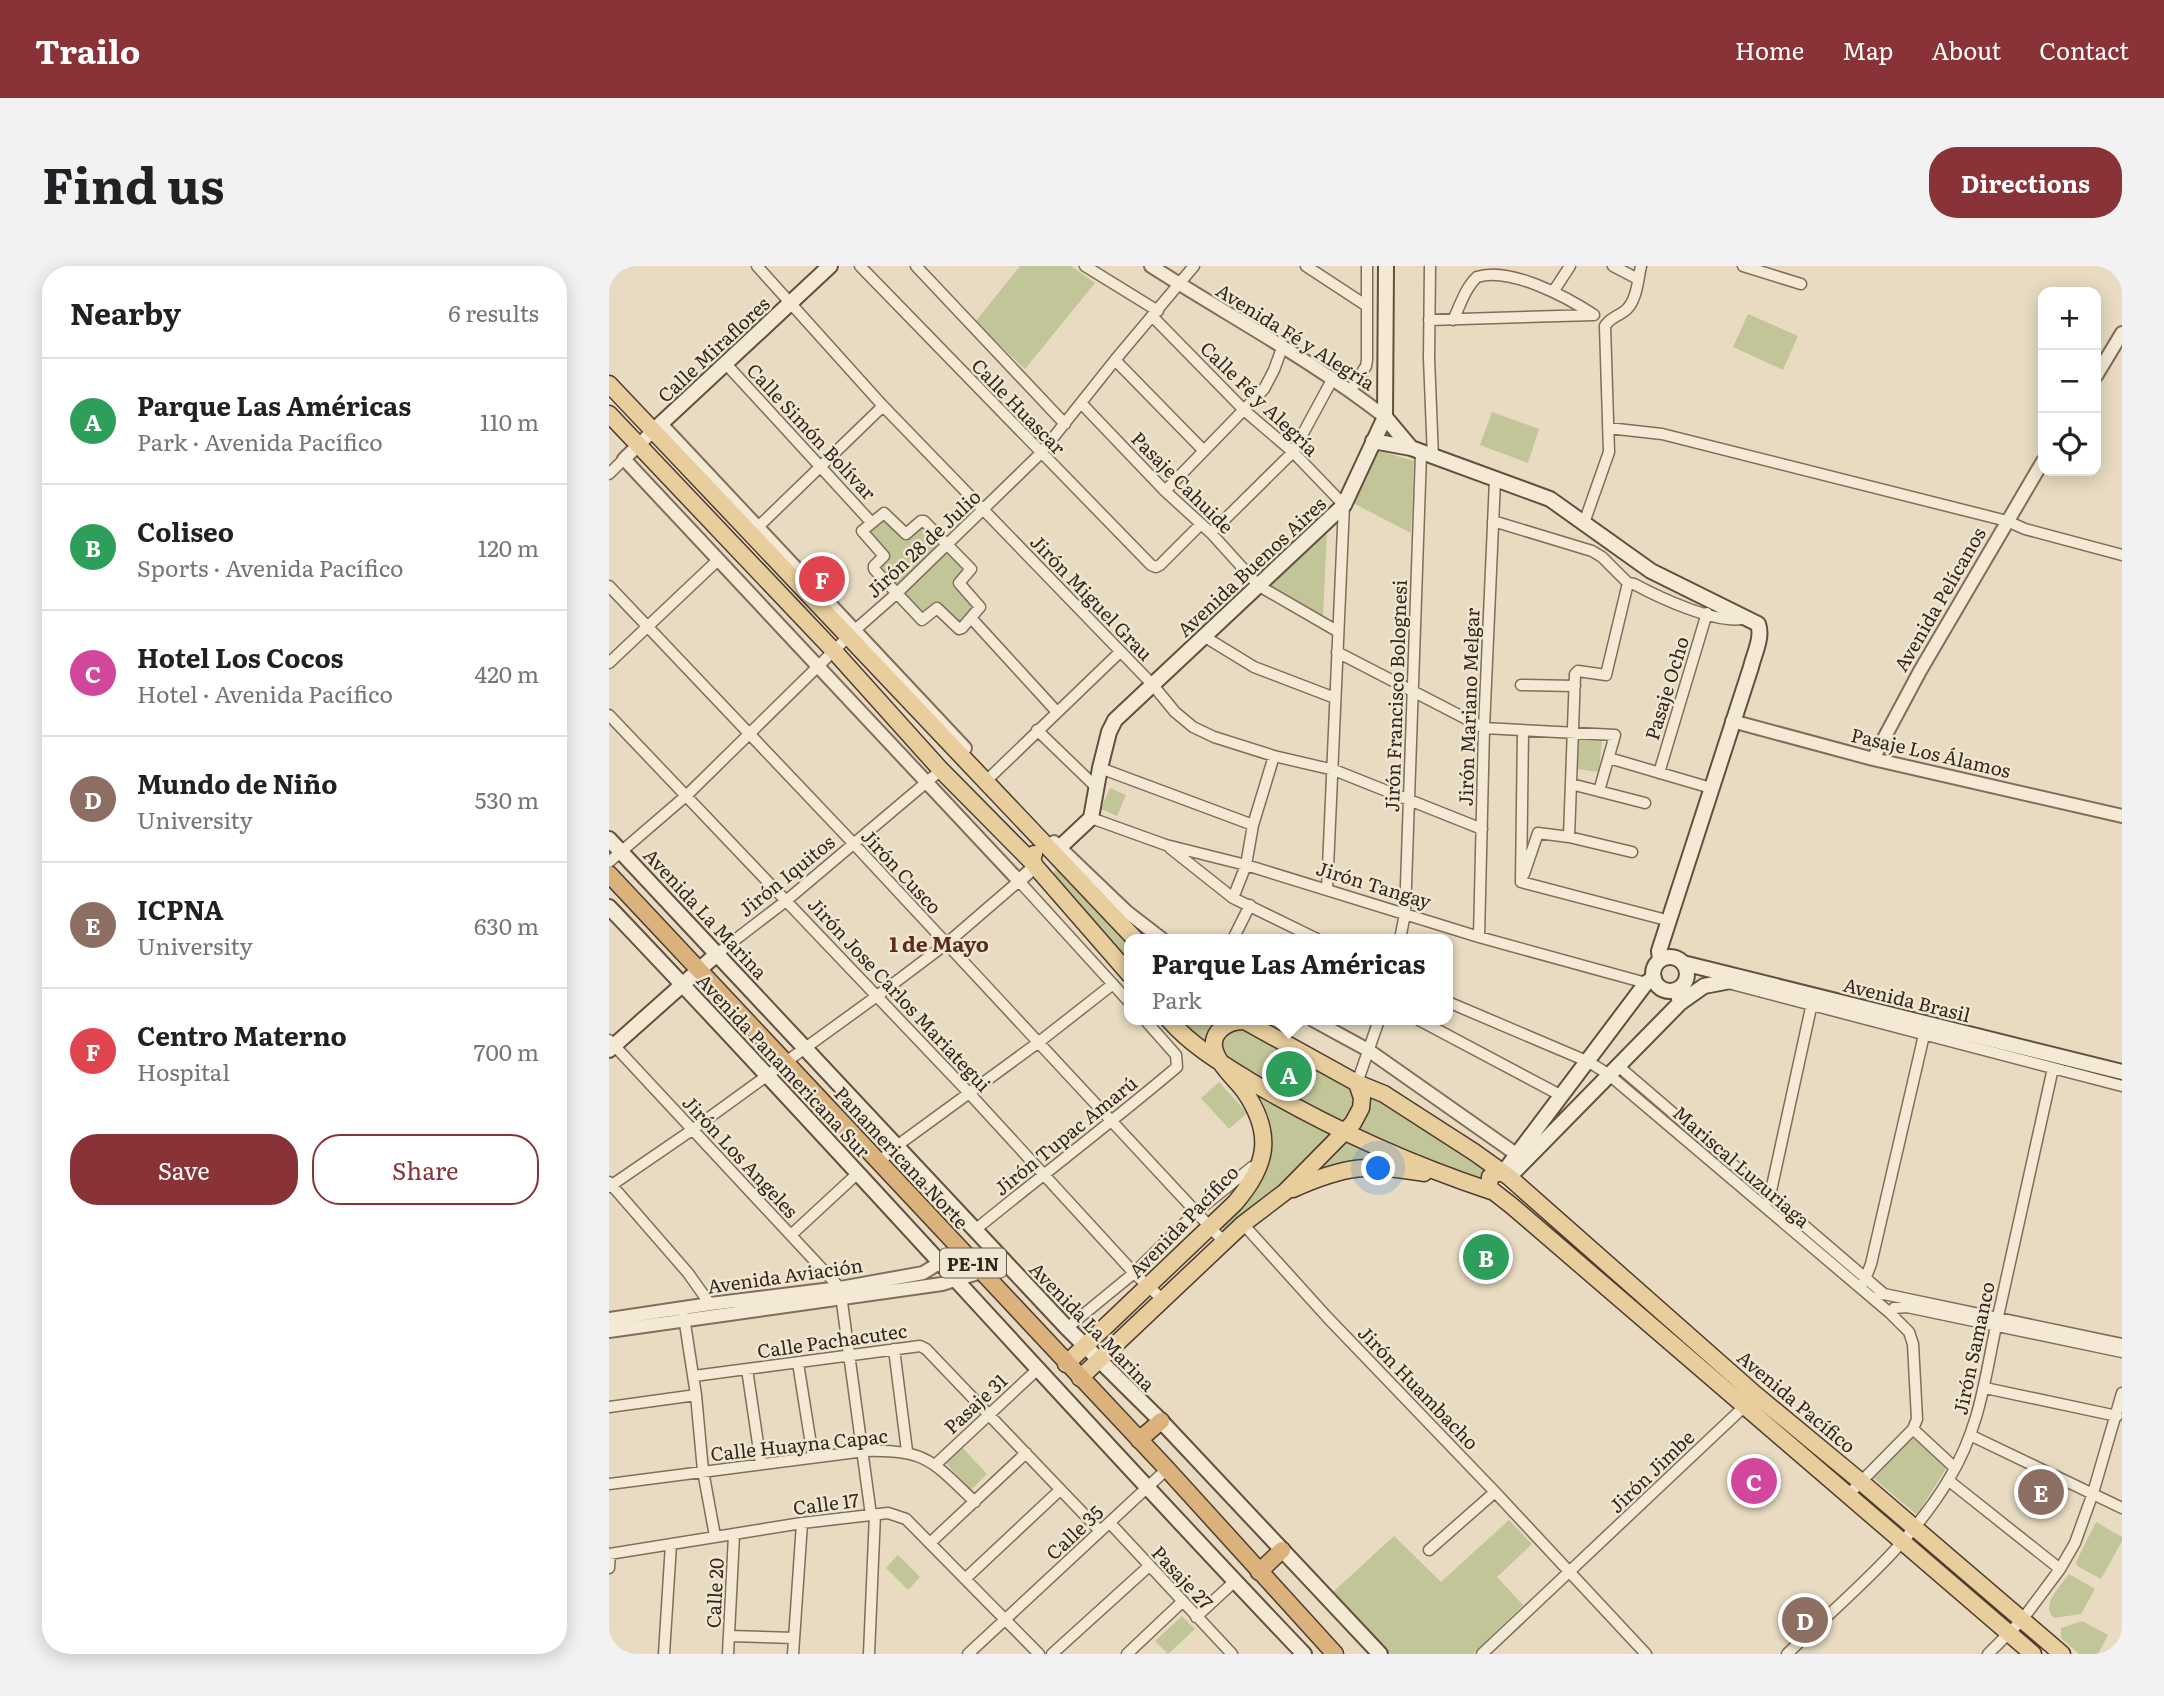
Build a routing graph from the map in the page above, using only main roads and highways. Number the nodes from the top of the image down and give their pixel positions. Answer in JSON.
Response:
{"nodes":[{"id":1,"x":830,"y":266,"type":"edge"},
{"id":2,"x":1386,"y":266,"type":"edge"},
{"id":3,"x":609,"y":384,"type":"edge"},
{"id":4,"x":609,"y":414,"type":"edge"},
{"id":5,"x":1385,"y":417,"type":"junction"},
{"id":6,"x":657,"y":427,"type":"junction"},
{"id":7,"x":1373,"y":441,"type":"junction"},
{"id":8,"x":1422,"y":453,"type":"junction"},
{"id":9,"x":609,"y":839,"type":"edge"},
{"id":10,"x":1054,"y":850,"type":"junction"},
{"id":11,"x":1035,"y":866,"type":"junction"},
{"id":12,"x":609,"y":874,"type":"edge"},
{"id":13,"x":609,"y":907,"type":"edge"},
{"id":14,"x":1130,"y":934,"type":"edge"},
{"id":15,"x":718,"y":953,"type":"junction"},
{"id":16,"x":1660,"y":960,"type":"junction"},
{"id":17,"x":1683,"y":963,"type":"junction"},
{"id":18,"x":1124,"y":968,"type":"edge"},
{"id":19,"x":698,"y":971,"type":"junction"},
{"id":20,"x":1746,"y":978,"type":"junction"},
{"id":21,"x":1650,"y":981,"type":"junction"},
{"id":22,"x":682,"y":984,"type":"junction"},
{"id":23,"x":1679,"y":993,"type":"junction"},
{"id":24,"x":1173,"y":1025,"type":"edge"},
{"id":25,"x":1226,"y":1025,"type":"edge"},
{"id":26,"x":1253,"y":1025,"type":"edge"},
{"id":27,"x":611,"y":1045,"type":"edge"},
{"id":28,"x":1220,"y":1063,"type":"junction"},
{"id":29,"x":2122,"y":1072,"type":"edge"},
{"id":30,"x":1357,"y":1083,"type":"junction"},
{"id":31,"x":1343,"y":1133,"type":"junction"},
{"id":32,"x":1506,"y":1175,"type":"junction"},
{"id":33,"x":1453,"y":1177,"type":"junction"},
{"id":34,"x":1285,"y":1192,"type":"junction"},
{"id":35,"x":1494,"y":1193,"type":"junction"},
{"id":36,"x":1085,"y":1346,"type":"junction"},
{"id":37,"x":1100,"y":1360,"type":"junction"},
{"id":38,"x":1066,"y":1364,"type":"junction"},
{"id":39,"x":1080,"y":1378,"type":"junction"},
{"id":40,"x":1750,"y":1401,"type":"junction"},
{"id":41,"x":1160,"y":1422,"type":"junction"},
{"id":42,"x":1139,"y":1440,"type":"junction"},
{"id":43,"x":1282,"y":1550,"type":"junction"},
{"id":44,"x":1259,"y":1572,"type":"junction"},
{"id":45,"x":1304,"y":1654,"type":"edge"},
{"id":46,"x":1335,"y":1654,"type":"edge"},
{"id":47,"x":1380,"y":1654,"type":"edge"},
{"id":48,"x":2033,"y":1654,"type":"edge"},
{"id":49,"x":2062,"y":1654,"type":"edge"}],
"edges":[{"from":1,"to":6,"type":"main road","name":"Calle Miraflores"},
{"from":2,"to":5,"type":"main road","name":"Avenida Buenos Aires"},
{"from":3,"to":6,"type":"main road"},
{"from":4,"to":11,"type":"main road"},
{"from":5,"to":7,"type":"main road","name":"Avenida Buenos Aires"},
{"from":5,"to":8,"type":"main road","name":"Avenida Fé y Alegría"},
{"from":6,"to":10,"type":"main road"},
{"from":7,"to":8,"type":"main road"},
{"from":7,"to":10,"type":"main road","name":"Avenida Buenos Aires"},
{"from":8,"to":16,"type":"main road"},
{"from":9,"to":15,"type":"main road","name":"Avenida La Marina"},
{"from":10,"to":11,"type":"main road"},
{"from":10,"to":14,"type":"main road"},
{"from":11,"to":18,"type":"main road"},
{"from":12,"to":19,"type":"highway","name":"Panamericana Norte","number":"PE-1N"},
{"from":13,"to":22,"type":"main road","name":"Avenida Panamericana Sur"},
{"from":15,"to":19,"type":"main road"},
{"from":15,"to":36,"type":"main road","name":"Avenida La Marina"},
{"from":16,"to":17,"type":"main road"},
{"from":16,"to":21,"type":"main road"},
{"from":17,"to":20,"type":"main road","name":"Avenida Brasil"},
{"from":17,"to":23,"type":"main road"},
{"from":19,"to":22,"type":"main road"},
{"from":19,"to":38,"type":"highway","name":"Panamericana Norte","number":"PE-1N"},
{"from":20,"to":23,"type":"main road"},
{"from":20,"to":29,"type":"main road","name":"Avenida Brasil"},
{"from":21,"to":23,"type":"main road"},
{"from":21,"to":32,"type":"main road"},
{"from":22,"to":27,"type":"main road"},
{"from":22,"to":45,"type":"main road","name":"Avenida Panamericana Sur"},
{"from":23,"to":32,"type":"main road"},
{"from":24,"to":28,"type":"main road"},
{"from":25,"to":28,"type":"main road"},
{"from":26,"to":30,"type":"main road","name":"Avenida Pacífico"},
{"from":28,"to":31,"type":"main road","name":"Avenida Pacífico"},
{"from":28,"to":36,"type":"main road","name":"Avenida Pacífico"},
{"from":30,"to":31,"type":"main road"},
{"from":30,"to":32,"type":"main road","name":"Avenida Pacífico"},
{"from":31,"to":33,"type":"main road","name":"Avenida Pacífico"},
{"from":31,"to":34,"type":"main road"},
{"from":32,"to":35,"type":"main road"},
{"from":32,"to":40,"type":"main road","name":"Avenida Pacífico"},
{"from":33,"to":34,"type":"main road"},
{"from":33,"to":35,"type":"main road","name":"Avenida Pacífico"},
{"from":34,"to":37,"type":"main road"},
{"from":35,"to":40,"type":"main road","name":"Avenida Pacífico"},
{"from":36,"to":37,"type":"main road","name":"Avenida La Marina"},
{"from":36,"to":38,"type":"main road","name":"Avenida Pacífico"},
{"from":37,"to":39,"type":"main road"},
{"from":37,"to":41,"type":"main road","name":"Avenida La Marina"},
{"from":38,"to":39,"type":"highway","name":"Panamericana Norte","number":"PE-1N"},
{"from":39,"to":42,"type":"highway","name":"Panamericana Norte","number":"PE-1N"},
{"from":40,"to":48,"type":"main road","name":"Avenida Pacífico"},
{"from":40,"to":49,"type":"main road","name":"Avenida Pacífico"},
{"from":41,"to":42,"type":"highway"},
{"from":41,"to":43,"type":"main road","name":"Avenida La Marina"},
{"from":42,"to":44,"type":"highway","name":"Panamericana Norte","number":"PE-1N"},
{"from":43,"to":44,"type":"highway"},
{"from":43,"to":47,"type":"main road","name":"Avenida La Marina"},
{"from":44,"to":46,"type":"highway","name":"Panamericana Norte","number":"PE-1N"}]}
